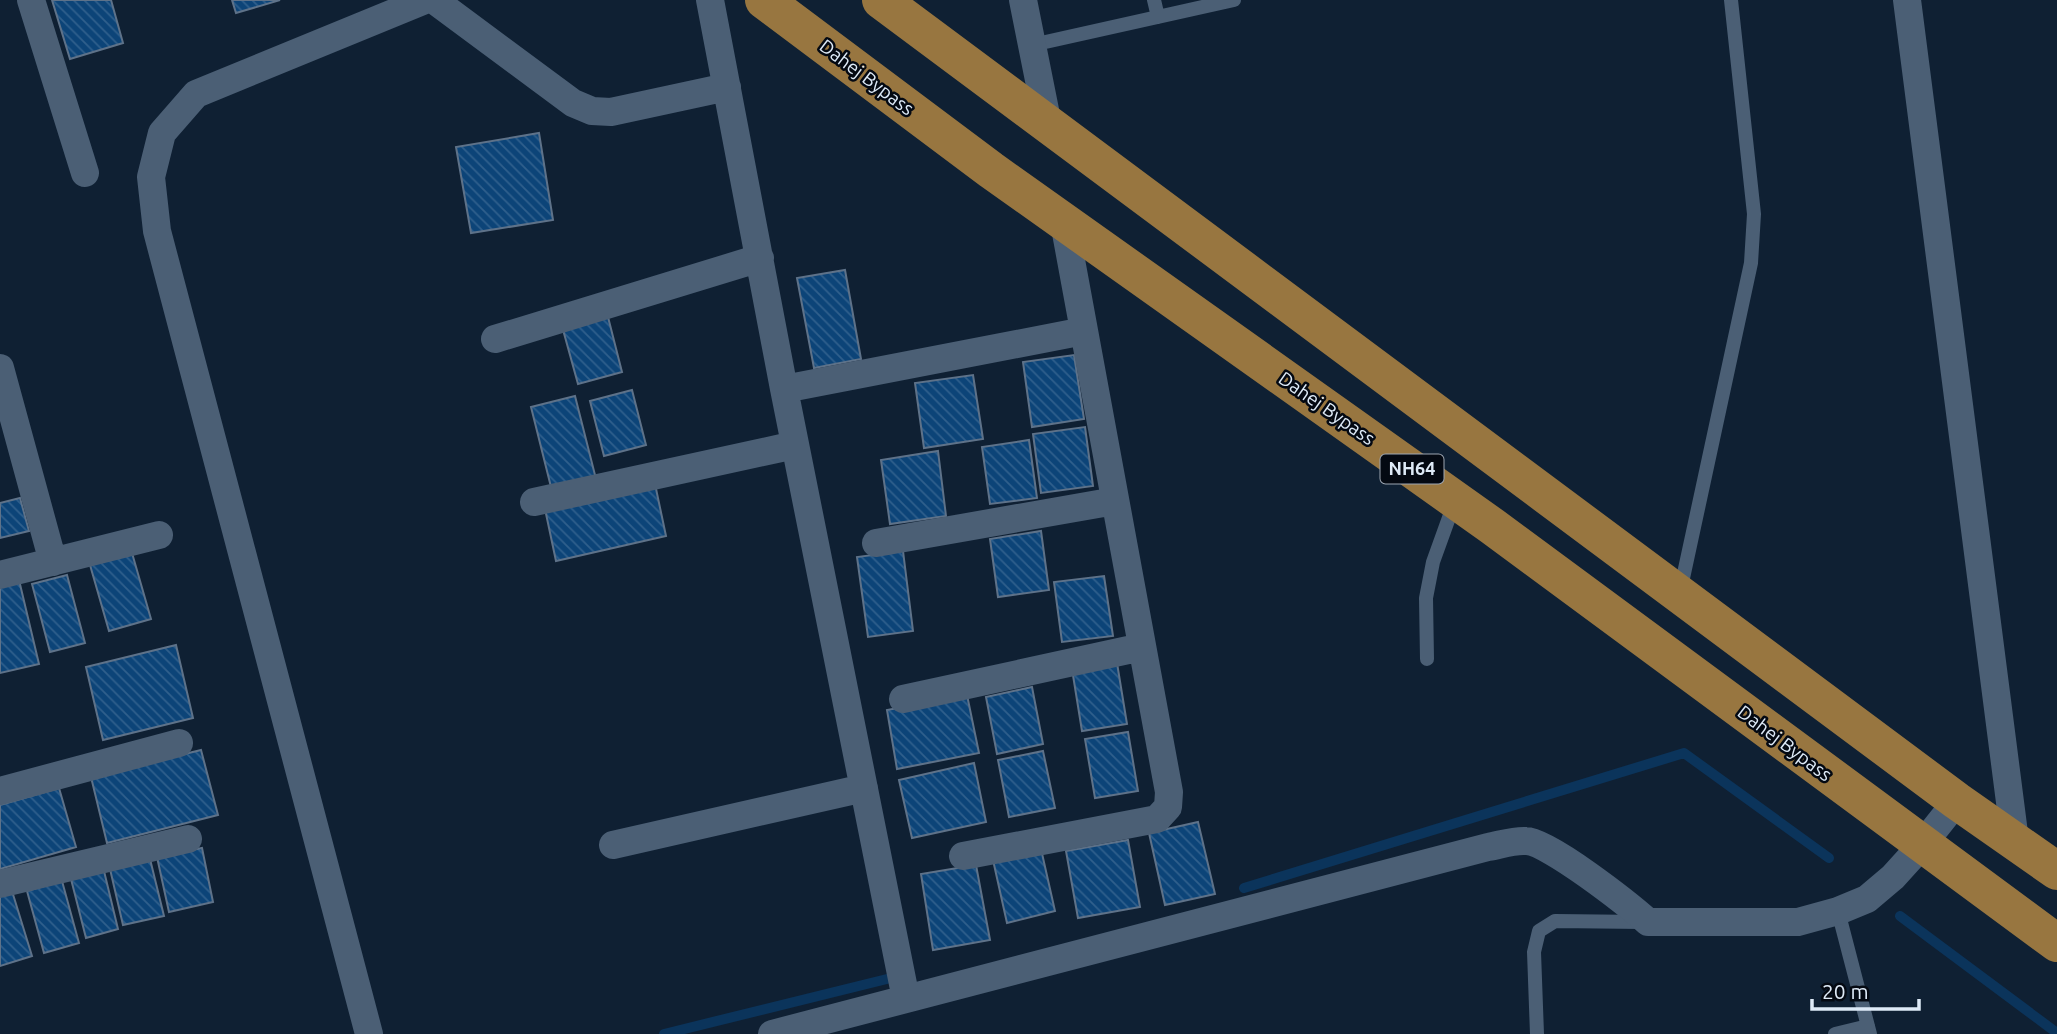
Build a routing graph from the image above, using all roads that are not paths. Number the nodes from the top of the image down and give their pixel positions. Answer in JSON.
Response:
{"nodes":[{"id":1,"x":31,"y":0,"type":"edge"},
{"id":2,"x":425,"y":0,"type":"edge"},
{"id":3,"x":434,"y":0,"type":"edge"},
{"id":4,"x":710,"y":0,"type":"edge"},
{"id":5,"x":764,"y":0,"type":"edge"},
{"id":6,"x":881,"y":0,"type":"edge"},
{"id":7,"x":1023,"y":0,"type":"edge"},
{"id":8,"x":1154,"y":0,"type":"edge"},
{"id":9,"x":1234,"y":0,"type":"edge"},
{"id":10,"x":1731,"y":0,"type":"edge"},
{"id":11,"x":1907,"y":0,"type":"edge"},
{"id":12,"x":1158,"y":17,"type":"junction"},
{"id":13,"x":1032,"y":45,"type":"junction"},
{"id":14,"x":727,"y":87,"type":"junction"},
{"id":15,"x":1048,"y":125,"type":"junction"},
{"id":16,"x":85,"y":173,"type":"dead end"},
{"id":17,"x":1064,"y":222,"type":"junction"},
{"id":18,"x":760,"y":258,"type":"junction"},
{"id":19,"x":1084,"y":331,"type":"junction"},
{"id":20,"x":495,"y":339,"type":"dead end"},
{"id":21,"x":0,"y":368,"type":"edge"},
{"id":22,"x":784,"y":388,"type":"junction"},
{"id":23,"x":796,"y":445,"type":"junction"},
{"id":24,"x":1455,"y":500,"type":"junction"},
{"id":25,"x":1115,"y":501,"type":"junction"},
{"id":26,"x":534,"y":502,"type":"dead end"},
{"id":27,"x":159,"y":535,"type":"dead end"},
{"id":28,"x":876,"y":543,"type":"dead end"},
{"id":29,"x":53,"y":562,"type":"junction"},
{"id":30,"x":0,"y":575,"type":"edge"},
{"id":31,"x":1679,"y":594,"type":"junction"},
{"id":32,"x":1142,"y":647,"type":"junction"},
{"id":33,"x":1427,"y":659,"type":"dead end"},
{"id":34,"x":903,"y":699,"type":"dead end"},
{"id":35,"x":179,"y":743,"type":"dead end"},
{"id":36,"x":864,"y":788,"type":"junction"},
{"id":37,"x":0,"y":791,"type":"edge"},
{"id":38,"x":1957,"y":801,"type":"junction"},
{"id":39,"x":188,"y":839,"type":"dead end"},
{"id":40,"x":2015,"y":841,"type":"junction"},
{"id":41,"x":614,"y":845,"type":"dead end"},
{"id":42,"x":1922,"y":845,"type":"junction"},
{"id":43,"x":963,"y":856,"type":"dead end"},
{"id":44,"x":2057,"y":871,"type":"edge"},
{"id":45,"x":0,"y":884,"type":"edge"},
{"id":46,"x":1838,"y":911,"type":"junction"},
{"id":47,"x":1648,"y":922,"type":"junction"},
{"id":48,"x":2057,"y":943,"type":"edge"},
{"id":49,"x":906,"y":999,"type":"junction"},
{"id":50,"x":1869,"y":1030,"type":"edge"},
{"id":51,"x":369,"y":1034,"type":"edge"},
{"id":52,"x":772,"y":1034,"type":"edge"},
{"id":53,"x":1537,"y":1034,"type":"edge"},
{"id":54,"x":1835,"y":1034,"type":"edge"}],
"edges":[{"from":1,"to":16,"type":"street"},
{"from":2,"to":51,"type":"street"},
{"from":3,"to":14,"type":"street"},
{"from":4,"to":14,"type":"street"},
{"from":5,"to":17,"type":"highway","name":"Dahej Bypass","number":"NH64"},
{"from":6,"to":15,"type":"highway","number":"NH64"},
{"from":7,"to":13,"type":"street"},
{"from":8,"to":12,"type":"lane"},
{"from":9,"to":12,"type":"lane"},
{"from":10,"to":31,"type":"lane"},
{"from":11,"to":40,"type":"street"},
{"from":12,"to":13,"type":"lane"},
{"from":13,"to":15,"type":"street"},
{"from":14,"to":18,"type":"street"},
{"from":15,"to":31,"type":"highway","number":"NH64"},
{"from":17,"to":19,"type":"street"},
{"from":17,"to":24,"type":"highway","name":"Dahej Bypass","number":"NH64"},
{"from":18,"to":20,"type":"street"},
{"from":18,"to":22,"type":"street"},
{"from":19,"to":22,"type":"street"},
{"from":19,"to":25,"type":"street"},
{"from":21,"to":29,"type":"street"},
{"from":22,"to":23,"type":"street"},
{"from":23,"to":26,"type":"street"},
{"from":23,"to":36,"type":"street"},
{"from":24,"to":33,"type":"lane"},
{"from":24,"to":42,"type":"highway","name":"Dahej Bypass","number":"NH64"},
{"from":25,"to":28,"type":"street"},
{"from":25,"to":32,"type":"street"},
{"from":27,"to":29,"type":"street"},
{"from":29,"to":30,"type":"street"},
{"from":31,"to":38,"type":"highway","number":"NH64"},
{"from":32,"to":34,"type":"street"},
{"from":32,"to":43,"type":"street"},
{"from":35,"to":37,"type":"street"},
{"from":36,"to":41,"type":"street"},
{"from":36,"to":49,"type":"street"},
{"from":38,"to":40,"type":"highway","number":"NH64"},
{"from":38,"to":42,"type":"street"},
{"from":39,"to":45,"type":"street"},
{"from":40,"to":44,"type":"highway","number":"NH64"},
{"from":42,"to":46,"type":"street"},
{"from":42,"to":48,"type":"highway","name":"Dahej Bypass","number":"NH64"},
{"from":46,"to":47,"type":"street"},
{"from":46,"to":50,"type":"lane"},
{"from":47,"to":49,"type":"street"},
{"from":47,"to":53,"type":"lane"},
{"from":49,"to":52,"type":"street"},
{"from":50,"to":54,"type":"lane"}]}
